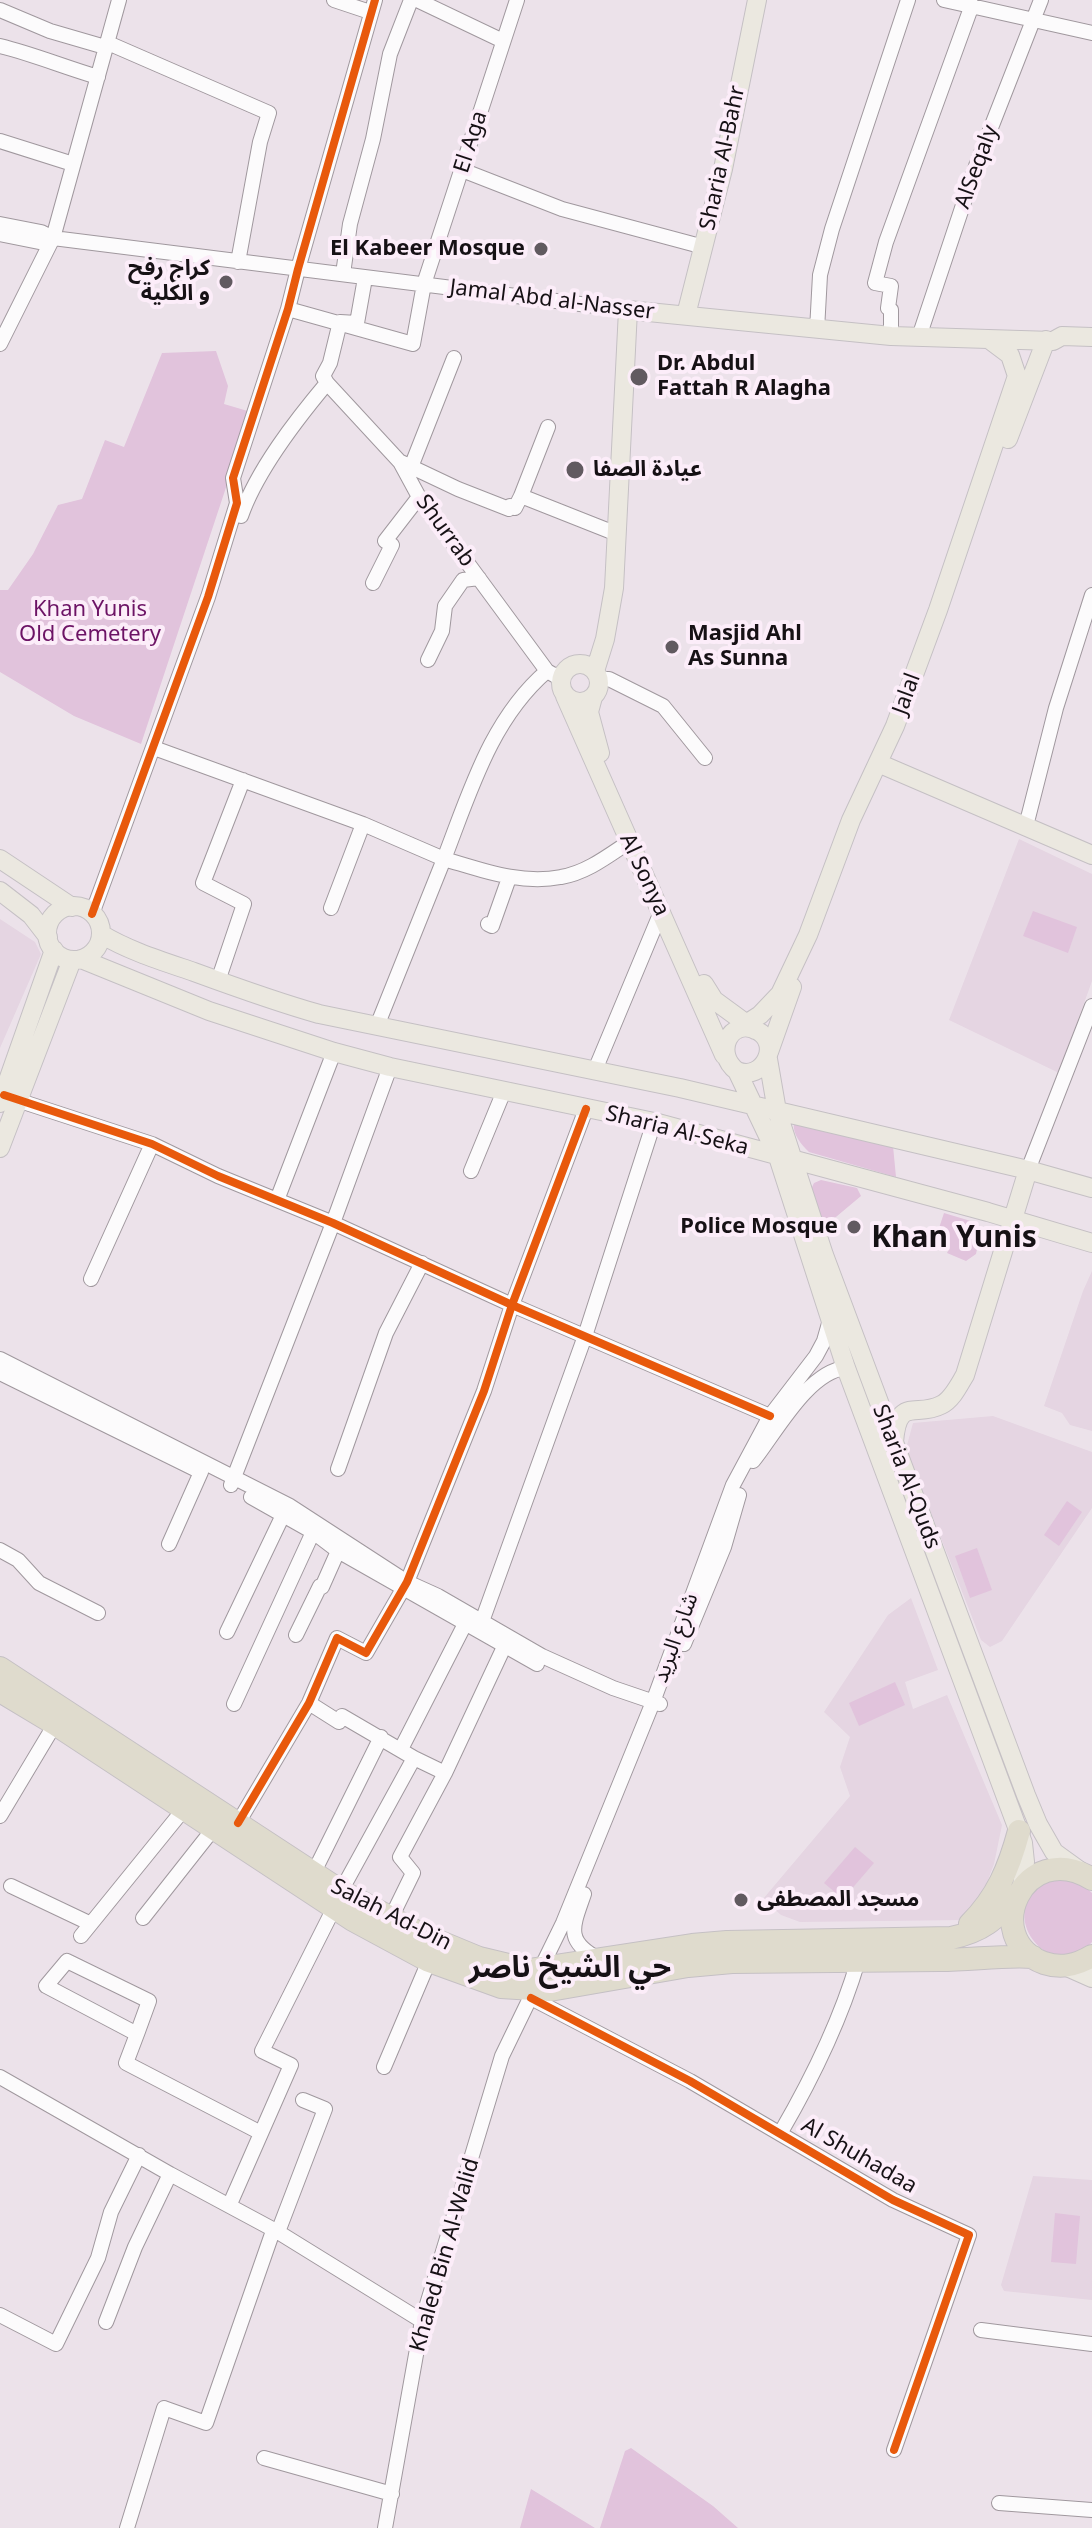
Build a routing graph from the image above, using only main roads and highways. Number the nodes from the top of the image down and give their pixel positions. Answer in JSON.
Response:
{"nodes":[{"id":1,"x":757,"y":0,"type":"edge"},
{"id":2,"x":628,"y":310,"type":"joint"},
{"id":3,"x":686,"y":315,"type":"junction"},
{"id":4,"x":1092,"y":337,"type":"edge"},
{"id":5,"x":990,"y":340,"type":"junction"},
{"id":6,"x":1050,"y":340,"type":"junction"},
{"id":7,"x":1092,"y":346,"type":"edge"},
{"id":8,"x":557,"y":682,"type":"junction"},
{"id":9,"x":595,"y":682,"type":"junction"},
{"id":10,"x":885,"y":760,"type":"junction"},
{"id":11,"x":1092,"y":846,"type":"edge"},
{"id":12,"x":1092,"y":855,"type":"edge"},
{"id":13,"x":0,"y":859,"type":"edge"},
{"id":14,"x":0,"y":891,"type":"edge"},
{"id":15,"x":72,"y":907,"type":"junction"},
{"id":16,"x":101,"y":934,"type":"junction"},
{"id":17,"x":51,"y":944,"type":"junction"},
{"id":18,"x":76,"y":960,"type":"junction"},
{"id":19,"x":746,"y":1028,"type":"junction"},
{"id":20,"x":768,"y":1056,"type":"junction"},
{"id":21,"x":731,"y":1064,"type":"junction"},
{"id":22,"x":7,"y":1100,"type":"edge"},
{"id":23,"x":754,"y":1105,"type":"junction"},
{"id":24,"x":777,"y":1111,"type":"junction"},
{"id":25,"x":0,"y":1148,"type":"edge"},
{"id":26,"x":785,"y":1159,"type":"junction"},
{"id":27,"x":1008,"y":1166,"type":"junction"},
{"id":28,"x":1028,"y":1170,"type":"junction"},
{"id":29,"x":1092,"y":1188,"type":"edge"},
{"id":30,"x":993,"y":1213,"type":"junction"},
{"id":31,"x":1013,"y":1219,"type":"junction"},
{"id":32,"x":1092,"y":1243,"type":"edge"},
{"id":33,"x":893,"y":1445,"type":"junction"},
{"id":34,"x":0,"y":1668,"type":"edge"},
{"id":35,"x":0,"y":1691,"type":"edge"},
{"id":36,"x":222,"y":1823,"type":"junction"},
{"id":37,"x":1019,"y":1831,"type":"junction"},
{"id":38,"x":1089,"y":1877,"type":"edge"},
{"id":39,"x":1020,"y":1891,"type":"junction"},
{"id":40,"x":338,"y":1900,"type":"junction"},
{"id":41,"x":957,"y":1937,"type":"junction"},
{"id":42,"x":831,"y":1951,"type":"junction"},
{"id":43,"x":1092,"y":1956,"type":"edge"},
{"id":44,"x":1033,"y":1957,"type":"junction"},
{"id":45,"x":1065,"y":1966,"type":"junction"},
{"id":46,"x":1092,"y":1978,"type":"edge"}],
"edges":[{"from":1,"to":3,"type":"main road","name":"Sharia Al-Bahr"},
{"from":2,"to":3,"type":"main road","name":"Jamal Abd al-Nasser"},
{"from":2,"to":9,"type":"main road","name":"Al Sonya"},
{"from":3,"to":5,"type":"main road","name":"Jamal Abd al-Nasser"},
{"from":4,"to":6,"type":"main road","name":"Jamal Abd al-Nasser"},
{"from":5,"to":6,"type":"main road","name":"Jamal Abd al-Nasser"},
{"from":5,"to":10,"type":"main road","name":"Jalal"},
{"from":6,"to":7,"type":"main road","name":"Jamal Abd al-Nasser"},
{"from":6,"to":10,"type":"main road","name":"Jalal"},
{"from":8,"to":9,"type":"main road"},
{"from":8,"to":9,"type":"main road"},
{"from":8,"to":21,"type":"main road","name":"Al Sonya"},
{"from":9,"to":19,"type":"main road","name":"Al Sonya"},
{"from":10,"to":11,"type":"main road"},
{"from":10,"to":12,"type":"main road"},
{"from":10,"to":19,"type":"main road","name":"Jalal"},
{"from":10,"to":20,"type":"main road","name":"Jalal"},
{"from":13,"to":15,"type":"main road"},
{"from":14,"to":17,"type":"main road"},
{"from":15,"to":16,"type":"main road"},
{"from":15,"to":17,"type":"main road"},
{"from":16,"to":18,"type":"main road"},
{"from":16,"to":23,"type":"main road","name":"Sharia Al-Seka"},
{"from":17,"to":18,"type":"main road"},
{"from":17,"to":22,"type":"main road"},
{"from":18,"to":22,"type":"main road"},
{"from":18,"to":26,"type":"main road","name":"Sharia Al-Seka"},
{"from":19,"to":20,"type":"main road"},
{"from":19,"to":21,"type":"main road"},
{"from":20,"to":21,"type":"main road"},
{"from":20,"to":24,"type":"main road","name":"Sharia Al-Quds"},
{"from":21,"to":23,"type":"main road","name":"Sharia Al-Quds"},
{"from":22,"to":25,"type":"main road"},
{"from":23,"to":24,"type":"main road","name":"Sharia Al-Seka"},
{"from":23,"to":26,"type":"main road","name":"Sharia Al-Quds"},
{"from":24,"to":26,"type":"main road","name":"Sharia Al-Quds"},
{"from":24,"to":27,"type":"main road","name":"Sharia Al-Seka"},
{"from":26,"to":30,"type":"main road","name":"Sharia Al-Seka"},
{"from":26,"to":33,"type":"main road","name":"Sharia Al-Quds"},
{"from":26,"to":37,"type":"main road","name":"Sharia Al-Quds"},
{"from":27,"to":28,"type":"main road","name":"Sharia Al-Seka"},
{"from":27,"to":30,"type":"main road"},
{"from":28,"to":29,"type":"main road","name":"Sharia Al-Seka"},
{"from":28,"to":31,"type":"main road"},
{"from":30,"to":31,"type":"main road","name":"Sharia Al-Seka"},
{"from":31,"to":32,"type":"main road","name":"Sharia Al-Seka"},
{"from":31,"to":33,"type":"main road"},
{"from":33,"to":38,"type":"main road","name":"Sharia Al-Quds"},
{"from":34,"to":36,"type":"highway","name":"Salah Ad-Din"},
{"from":35,"to":36,"type":"highway","name":"Salah Ad-Din"},
{"from":36,"to":40,"type":"highway","name":"Salah Ad-Din"},
{"from":36,"to":40,"type":"highway","name":"Salah Ad-Din"},
{"from":37,"to":39,"type":"main road","name":"Sharia Al-Quds"},
{"from":37,"to":41,"type":"highway"},
{"from":38,"to":39,"type":"highway","name":"Salah Ad-Din"},
{"from":39,"to":41,"type":"highway","name":"Salah Ad-Din"},
{"from":39,"to":44,"type":"highway"},
{"from":40,"to":42,"type":"highway","name":"Salah Ad-Din"},
{"from":40,"to":42,"type":"highway","name":"Salah Ad-Din"},
{"from":41,"to":42,"type":"highway","name":"Salah Ad-Din"},
{"from":42,"to":44,"type":"highway","name":"Salah Ad-Din"},
{"from":43,"to":45,"type":"highway"},
{"from":44,"to":45,"type":"highway","name":"Salah Ad-Din"},
{"from":45,"to":46,"type":"main road"}]}
